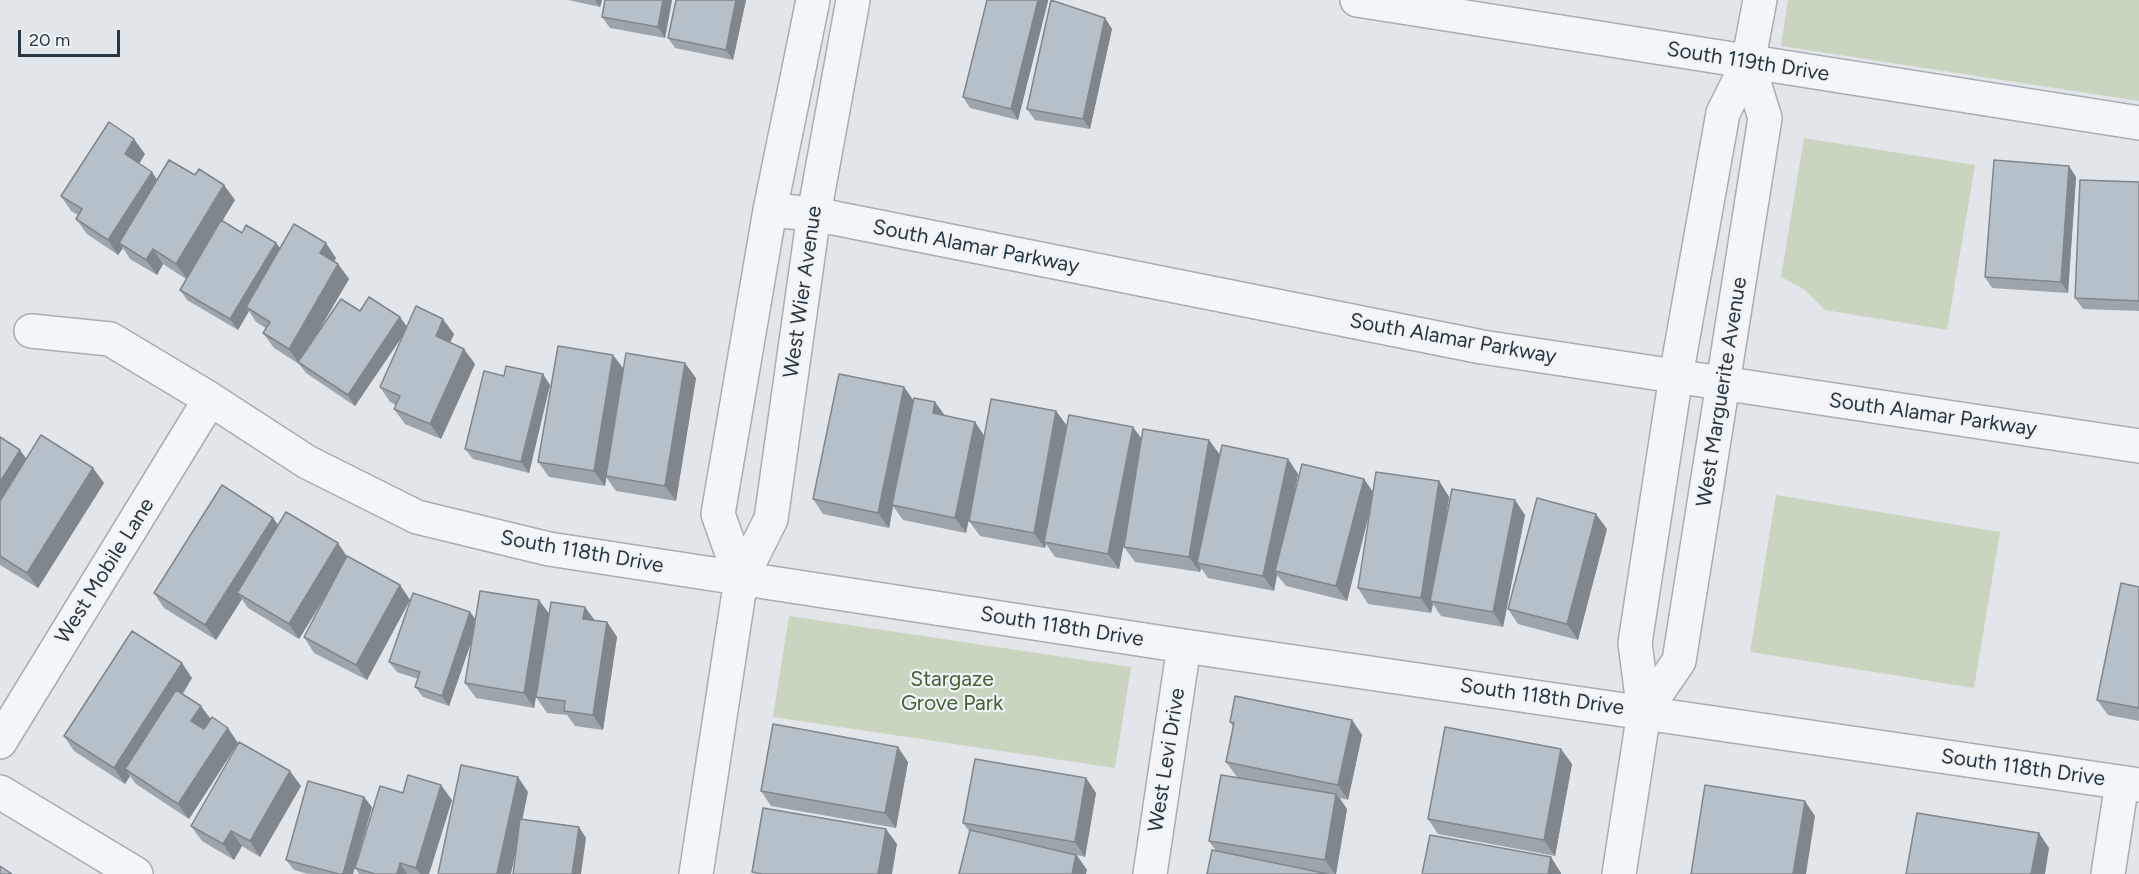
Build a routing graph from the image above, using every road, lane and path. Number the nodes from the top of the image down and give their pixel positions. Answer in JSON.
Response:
{"nodes":[{"id":1,"x":813,"y":0,"type":"edge"},
{"id":2,"x":853,"y":0,"type":"edge"},
{"id":3,"x":1357,"y":0,"type":"edge"},
{"id":4,"x":1760,"y":0,"type":"edge"},
{"id":5,"x":1749,"y":63,"type":"junction"},
{"id":6,"x":2139,"y":123,"type":"edge"},
{"id":7,"x":771,"y":210,"type":"junction"},
{"id":8,"x":814,"y":214,"type":"junction"},
{"id":9,"x":31,"y":331,"type":"dead end"},
{"id":10,"x":1676,"y":376,"type":"junction"},
{"id":11,"x":1723,"y":383,"type":"junction"},
{"id":12,"x":210,"y":399,"type":"junction"},
{"id":13,"x":2139,"y":446,"type":"edge"},
{"id":14,"x":741,"y":579,"type":"junction"},
{"id":15,"x":1184,"y":646,"type":"junction"},
{"id":16,"x":1644,"y":712,"type":"junction"},
{"id":17,"x":0,"y":742,"type":"edge"},
{"id":18,"x":2131,"y":784,"type":"edge"},
{"id":19,"x":0,"y":792,"type":"edge"},
{"id":20,"x":136,"y":874,"type":"edge"},
{"id":21,"x":696,"y":874,"type":"edge"},
{"id":22,"x":1150,"y":874,"type":"edge"},
{"id":23,"x":1619,"y":874,"type":"edge"},
{"id":24,"x":2108,"y":874,"type":"edge"}],
"edges":[{"from":1,"to":7,"type":"street","name":"West Wier Avenue"},
{"from":2,"to":8,"type":"street","name":"West Wier Avenue"},
{"from":3,"to":5,"type":"street","name":"South 119th Drive"},
{"from":4,"to":5,"type":"street","name":"West Marguerite Avenue"},
{"from":5,"to":6,"type":"street","name":"South 119th Drive"},
{"from":5,"to":10,"type":"street","name":"West Marguerite Avenue"},
{"from":5,"to":11,"type":"street","name":"West Marguerite Avenue"},
{"from":7,"to":8,"type":"street","name":"South Alamar Parkway"},
{"from":7,"to":14,"type":"street","name":"West Wier Avenue"},
{"from":8,"to":10,"type":"street","name":"South Alamar Parkway"},
{"from":8,"to":14,"type":"street","name":"West Wier Avenue"},
{"from":9,"to":12,"type":"street","name":"South 118th Drive"},
{"from":10,"to":11,"type":"street","name":"South Alamar Parkway"},
{"from":10,"to":16,"type":"street","name":"West Marguerite Avenue"},
{"from":11,"to":13,"type":"street","name":"South Alamar Parkway"},
{"from":11,"to":16,"type":"street","name":"West Marguerite Avenue"},
{"from":12,"to":14,"type":"street","name":"South 118th Drive"},
{"from":12,"to":17,"type":"street","name":"West Mobile Lane"},
{"from":14,"to":15,"type":"street","name":"South 118th Drive"},
{"from":14,"to":21,"type":"street","name":"West Wier Avenue"},
{"from":15,"to":16,"type":"street","name":"South 118th Drive"},
{"from":15,"to":22,"type":"street","name":"West Levi Drive"},
{"from":16,"to":18,"type":"street","name":"South 118th Drive"},
{"from":16,"to":23,"type":"street","name":"West Marguerite Avenue"},
{"from":18,"to":24,"type":"street"},
{"from":19,"to":20,"type":"street"}]}
